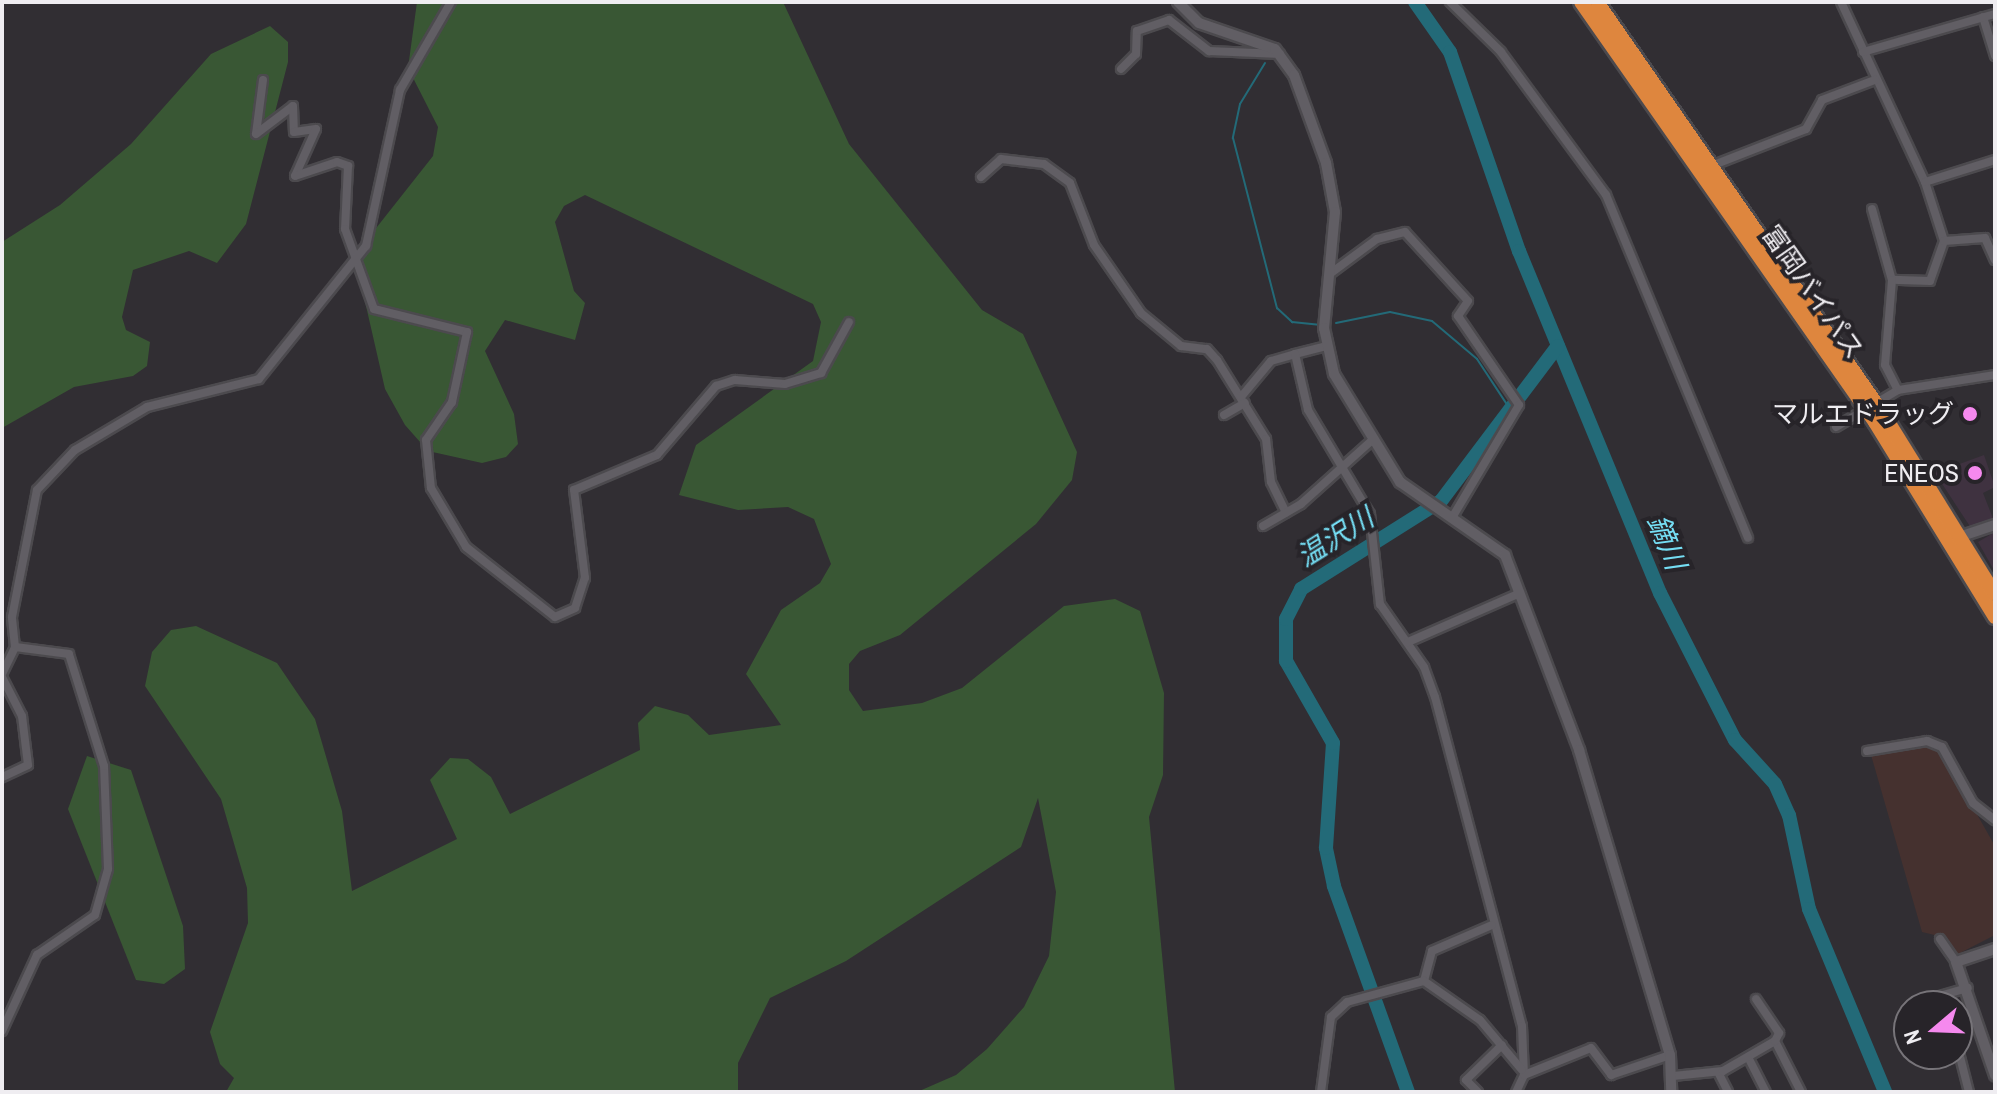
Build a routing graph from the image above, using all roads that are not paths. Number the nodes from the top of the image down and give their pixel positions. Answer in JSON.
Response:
{"nodes":[{"id":1,"x":451,"y":2,"type":"edge"},
{"id":2,"x":1178,"y":2,"type":"edge"},
{"id":3,"x":1450,"y":2,"type":"edge"},
{"id":4,"x":1581,"y":2,"type":"edge"},
{"id":5,"x":1597,"y":2,"type":"edge"},
{"id":6,"x":1841,"y":2,"type":"edge"},
{"id":7,"x":1995,"y":14,"type":"edge"},
{"id":8,"x":1983,"y":17,"type":"junction"},
{"id":9,"x":1863,"y":52,"type":"junction"},
{"id":10,"x":1280,"y":54,"type":"junction"},
{"id":11,"x":1995,"y":56,"type":"edge"},
{"id":12,"x":1121,"y":69,"type":"dead end"},
{"id":13,"x":263,"y":80,"type":"dead end"},
{"id":14,"x":1875,"y":80,"type":"junction"},
{"id":15,"x":1995,"y":160,"type":"edge"},
{"id":16,"x":1710,"y":167,"type":"junction"},
{"id":17,"x":981,"y":177,"type":"dead end"},
{"id":18,"x":1925,"y":182,"type":"junction"},
{"id":19,"x":1872,"y":209,"type":"dead end"},
{"id":20,"x":1944,"y":241,"type":"junction"},
{"id":21,"x":358,"y":259,"type":"junction"},
{"id":22,"x":1995,"y":260,"type":"edge"},
{"id":23,"x":1331,"y":273,"type":"junction"},
{"id":24,"x":1892,"y":280,"type":"junction"},
{"id":25,"x":849,"y":322,"type":"dead end"},
{"id":26,"x":1324,"y":347,"type":"junction"},
{"id":27,"x":1295,"y":354,"type":"junction"},
{"id":28,"x":1995,"y":375,"type":"edge"},
{"id":29,"x":1898,"y":390,"type":"junction"},
{"id":30,"x":1243,"y":400,"type":"junction"},
{"id":31,"x":1869,"y":404,"type":"junction"},
{"id":32,"x":1224,"y":415,"type":"dead end"},
{"id":33,"x":1836,"y":427,"type":"dead end"},
{"id":34,"x":1370,"y":442,"type":"junction"},
{"id":35,"x":1344,"y":460,"type":"junction"},
{"id":36,"x":1286,"y":513,"type":"junction"},
{"id":37,"x":1452,"y":518,"type":"junction"},
{"id":38,"x":1995,"y":525,"type":"edge"},
{"id":39,"x":1263,"y":526,"type":"dead end"},
{"id":40,"x":1748,"y":538,"type":"dead end"},
{"id":41,"x":1957,"y":538,"type":"junction"},
{"id":42,"x":1520,"y":593,"type":"junction"},
{"id":43,"x":1995,"y":594,"type":"edge"},
{"id":44,"x":1995,"y":617,"type":"edge"},
{"id":45,"x":1408,"y":642,"type":"junction"},
{"id":46,"x":15,"y":647,"type":"junction"},
{"id":47,"x":2,"y":675,"type":"edge"},
{"id":48,"x":1867,"y":751,"type":"dead end"},
{"id":49,"x":2,"y":777,"type":"edge"},
{"id":50,"x":1995,"y":820,"type":"edge"},
{"id":51,"x":1492,"y":925,"type":"junction"},
{"id":52,"x":1940,"y":939,"type":"dead end"},
{"id":53,"x":1995,"y":949,"type":"edge"},
{"id":54,"x":1956,"y":962,"type":"junction"},
{"id":55,"x":1424,"y":981,"type":"junction"},
{"id":56,"x":1968,"y":988,"type":"junction"},
{"id":57,"x":1960,"y":990,"type":"edge"},
{"id":58,"x":1756,"y":999,"type":"dead end"},
{"id":59,"x":2,"y":1031,"type":"edge"},
{"id":60,"x":1775,"y":1041,"type":"junction"},
{"id":61,"x":1502,"y":1045,"type":"junction"},
{"id":62,"x":1670,"y":1055,"type":"junction"},
{"id":63,"x":1748,"y":1057,"type":"junction"},
{"id":64,"x":1963,"y":1070,"type":"edge"},
{"id":65,"x":1718,"y":1072,"type":"junction"},
{"id":66,"x":1524,"y":1075,"type":"junction"},
{"id":67,"x":1995,"y":1075,"type":"edge"},
{"id":68,"x":1673,"y":1076,"type":"junction"},
{"id":69,"x":1321,"y":1092,"type":"edge"},
{"id":70,"x":1478,"y":1092,"type":"edge"},
{"id":71,"x":1516,"y":1092,"type":"edge"},
{"id":72,"x":1671,"y":1092,"type":"edge"},
{"id":73,"x":1728,"y":1092,"type":"edge"},
{"id":74,"x":1766,"y":1092,"type":"edge"},
{"id":75,"x":1801,"y":1092,"type":"edge"},
{"id":76,"x":1969,"y":1092,"type":"edge"}],
"edges":[{"from":1,"to":21,"type":"street"},
{"from":2,"to":10,"type":"street"},
{"from":3,"to":40,"type":"street"},
{"from":4,"to":31,"type":"highway","name":"富岡バイパス"},
{"from":5,"to":16,"type":"highway","name":"富岡バイパス"},
{"from":6,"to":9,"type":"street"},
{"from":7,"to":8,"type":"street"},
{"from":8,"to":9,"type":"street"},
{"from":8,"to":11,"type":"street"},
{"from":9,"to":14,"type":"street"},
{"from":10,"to":12,"type":"street"},
{"from":10,"to":23,"type":"street"},
{"from":13,"to":21,"type":"street"},
{"from":14,"to":16,"type":"street"},
{"from":14,"to":18,"type":"street"},
{"from":15,"to":18,"type":"street"},
{"from":16,"to":31,"type":"highway","name":"富岡バイパス"},
{"from":17,"to":30,"type":"street"},
{"from":18,"to":20,"type":"street"},
{"from":19,"to":24,"type":"street"},
{"from":20,"to":22,"type":"street"},
{"from":20,"to":24,"type":"street"},
{"from":21,"to":25,"type":"street"},
{"from":21,"to":46,"type":"street"},
{"from":23,"to":26,"type":"street"},
{"from":23,"to":37,"type":"street"},
{"from":24,"to":29,"type":"street"},
{"from":26,"to":27,"type":"street"},
{"from":26,"to":34,"type":"street"},
{"from":27,"to":30,"type":"street"},
{"from":27,"to":35,"type":"street"},
{"from":28,"to":29,"type":"street"},
{"from":29,"to":31,"type":"street"},
{"from":30,"to":32,"type":"street"},
{"from":30,"to":36,"type":"street"},
{"from":31,"to":33,"type":"street"},
{"from":31,"to":41,"type":"highway","name":"富岡バイパス"},
{"from":34,"to":35,"type":"street"},
{"from":34,"to":37,"type":"street"},
{"from":35,"to":36,"type":"street"},
{"from":35,"to":45,"type":"street"},
{"from":36,"to":39,"type":"street"},
{"from":37,"to":42,"type":"street"},
{"from":38,"to":41,"type":"street"},
{"from":41,"to":43,"type":"highway","name":"富岡バイパス"},
{"from":41,"to":44,"type":"highway","name":"富岡バイパス"},
{"from":42,"to":45,"type":"street"},
{"from":42,"to":62,"type":"street"},
{"from":45,"to":51,"type":"street"},
{"from":46,"to":47,"type":"street"},
{"from":46,"to":59,"type":"street"},
{"from":47,"to":49,"type":"street"},
{"from":48,"to":50,"type":"street"},
{"from":51,"to":55,"type":"street"},
{"from":51,"to":66,"type":"street"},
{"from":52,"to":54,"type":"street"},
{"from":53,"to":54,"type":"street"},
{"from":54,"to":56,"type":"street"},
{"from":55,"to":61,"type":"street"},
{"from":55,"to":69,"type":"street"},
{"from":56,"to":57,"type":"street"},
{"from":56,"to":67,"type":"street"},
{"from":58,"to":60,"type":"street"},
{"from":60,"to":63,"type":"street"},
{"from":60,"to":75,"type":"street"},
{"from":61,"to":66,"type":"street"},
{"from":61,"to":70,"type":"street"},
{"from":62,"to":66,"type":"street"},
{"from":62,"to":68,"type":"street"},
{"from":63,"to":65,"type":"street"},
{"from":63,"to":74,"type":"street"},
{"from":64,"to":76,"type":"street"},
{"from":65,"to":68,"type":"street"},
{"from":65,"to":73,"type":"street"},
{"from":66,"to":71,"type":"street"},
{"from":68,"to":72,"type":"street"}]}
